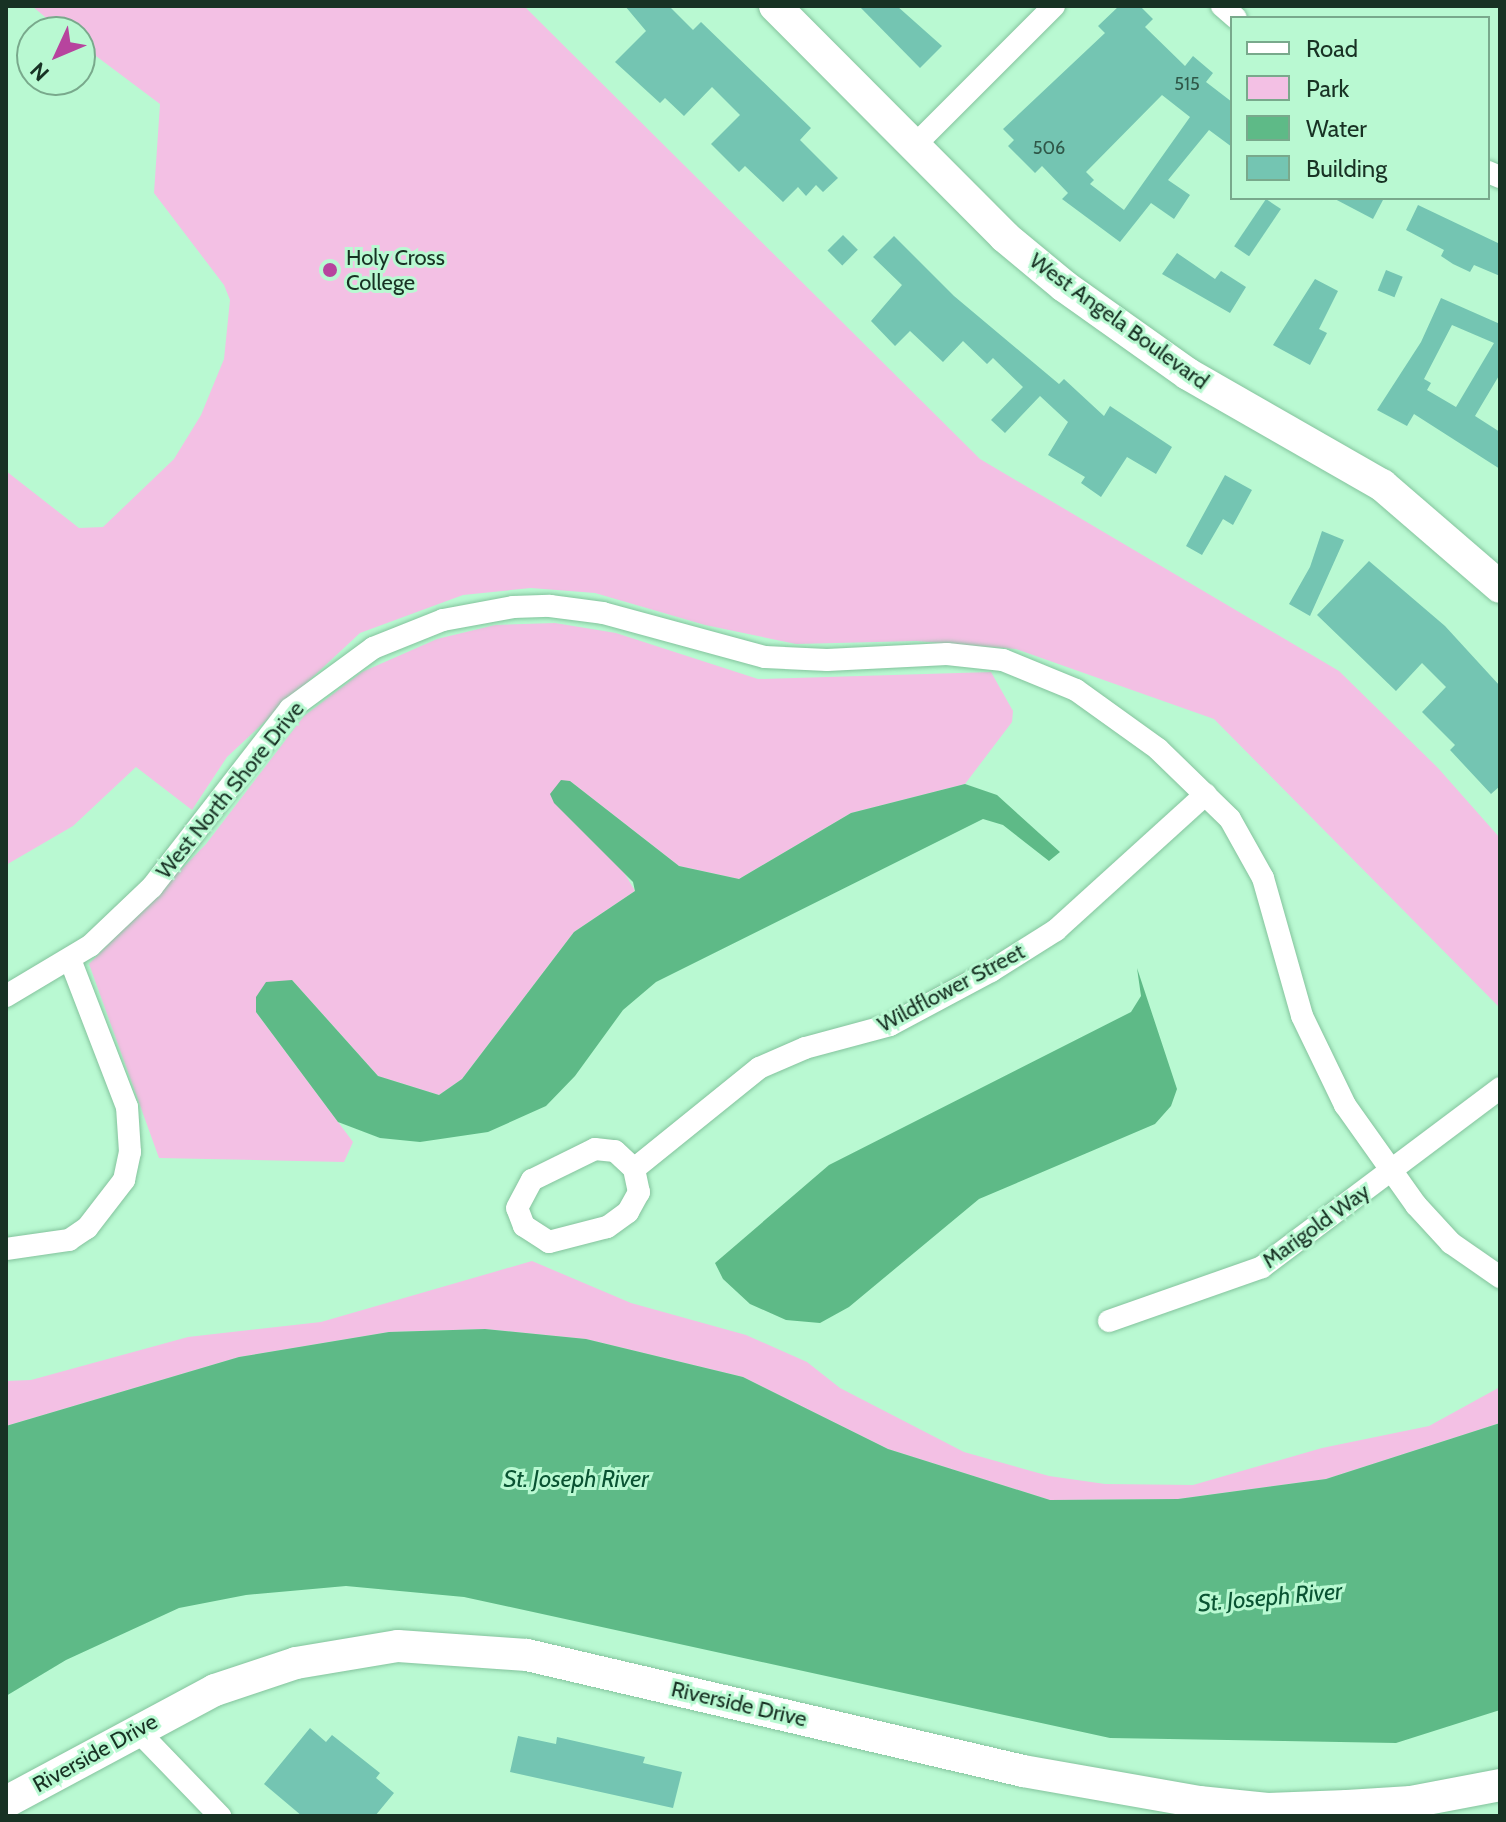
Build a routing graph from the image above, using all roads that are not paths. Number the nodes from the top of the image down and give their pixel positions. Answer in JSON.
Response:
{"nodes":[{"id":1,"x":775,"y":6,"type":"edge"},
{"id":2,"x":1054,"y":6,"type":"edge"},
{"id":3,"x":914,"y":146,"type":"junction"},
{"id":4,"x":1500,"y":587,"type":"edge"},
{"id":5,"x":1206,"y":794,"type":"junction"},
{"id":6,"x":70,"y":959,"type":"junction"},
{"id":7,"x":6,"y":996,"type":"edge"},
{"id":8,"x":1500,"y":1088,"type":"edge"},
{"id":9,"x":634,"y":1169,"type":"junction"},
{"id":10,"x":1391,"y":1171,"type":"junction"},
{"id":11,"x":6,"y":1249,"type":"edge"},
{"id":12,"x":1500,"y":1277,"type":"edge"},
{"id":13,"x":1109,"y":1321,"type":"dead end"},
{"id":14,"x":137,"y":1730,"type":"junction"},
{"id":15,"x":1500,"y":1785,"type":"edge"},
{"id":16,"x":6,"y":1802,"type":"edge"},
{"id":17,"x":220,"y":1816,"type":"edge"}],
"edges":[{"from":1,"to":3,"type":"street","name":"West Angela Boulevard"},
{"from":2,"to":3,"type":"street"},
{"from":3,"to":4,"type":"street","name":"West Angela Boulevard"},
{"from":5,"to":6,"type":"street","name":"West North Shore Drive"},
{"from":5,"to":9,"type":"street","name":"Wildflower Street"},
{"from":5,"to":10,"type":"street","name":"West North Shore Drive"},
{"from":6,"to":7,"type":"street","name":"West North Shore Drive"},
{"from":6,"to":11,"type":"street"},
{"from":8,"to":10,"type":"street","name":"Marigold Way"},
{"from":9,"to":9,"type":"street"},
{"from":10,"to":12,"type":"street","name":"West North Shore Drive"},
{"from":10,"to":13,"type":"street","name":"Marigold Way"},
{"from":14,"to":15,"type":"street","name":"Riverside Drive"},
{"from":14,"to":16,"type":"street","name":"Riverside Drive"},
{"from":14,"to":17,"type":"street"}]}
